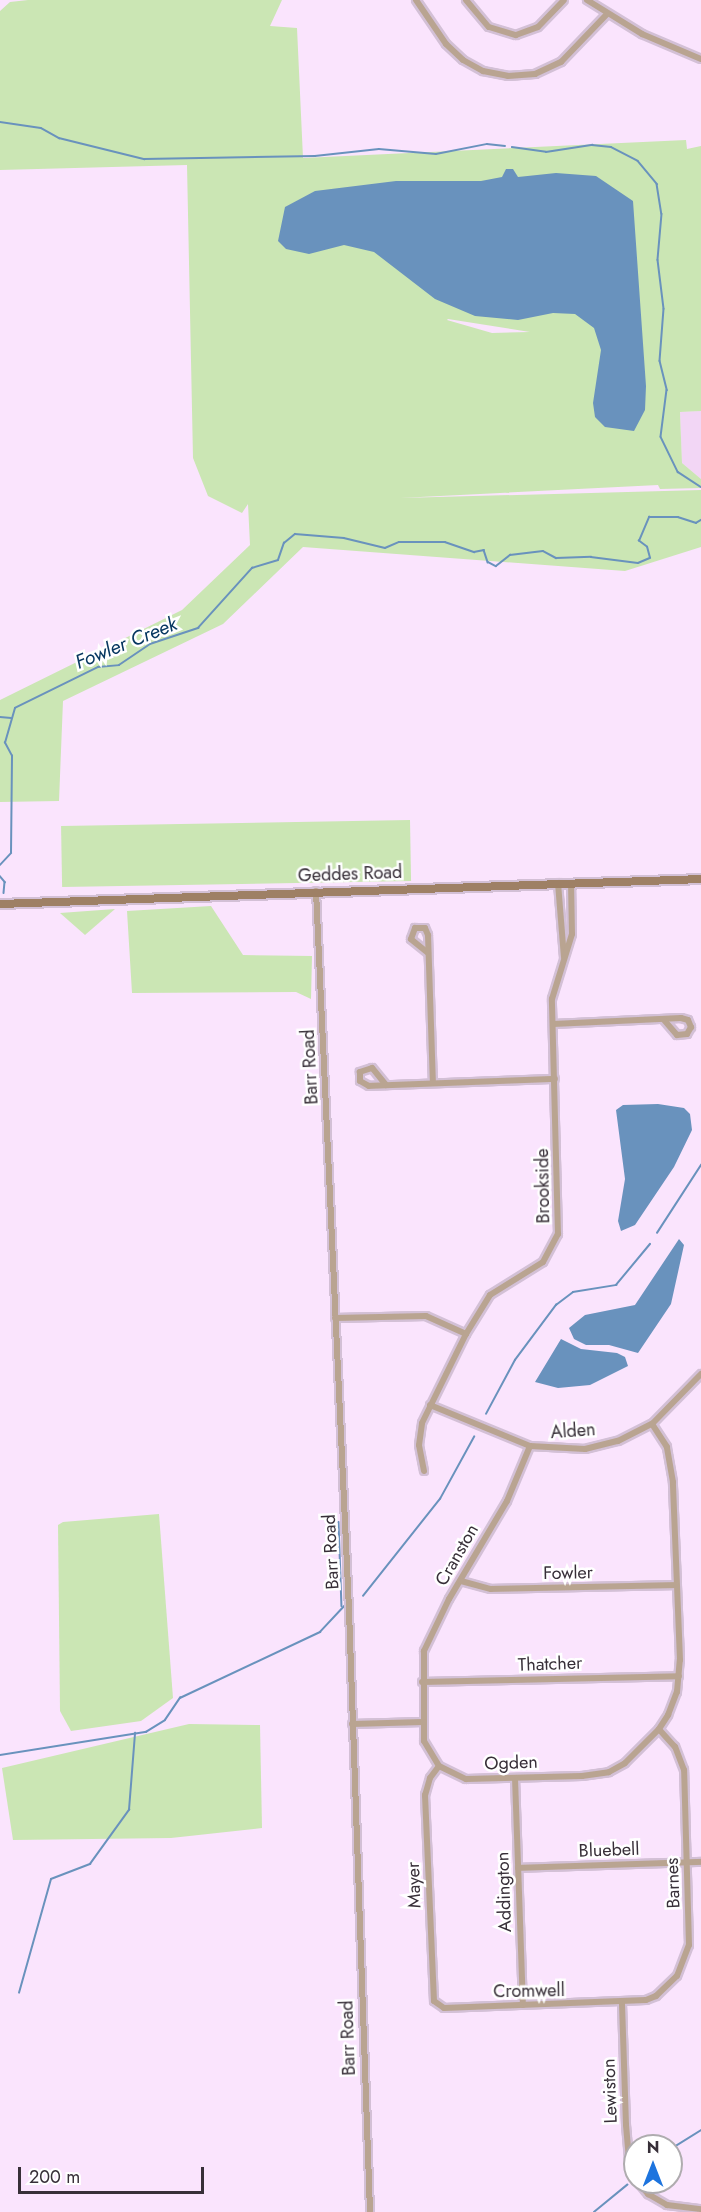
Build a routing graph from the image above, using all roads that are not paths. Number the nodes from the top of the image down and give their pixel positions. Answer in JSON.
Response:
{"nodes":[{"id":1,"x":416,"y":0,"type":"edge"},
{"id":2,"x":466,"y":0,"type":"edge"},
{"id":3,"x":564,"y":0,"type":"edge"},
{"id":4,"x":587,"y":0,"type":"edge"},
{"id":5,"x":607,"y":14,"type":"junction"},
{"id":6,"x":701,"y":59,"type":"edge"},
{"id":7,"x":701,"y":879,"type":"edge"},
{"id":8,"x":558,"y":883,"type":"junction"},
{"id":9,"x":571,"y":883,"type":"junction"},
{"id":10,"x":316,"y":891,"type":"junction"},
{"id":11,"x":0,"y":904,"type":"edge"},
{"id":12,"x":428,"y":953,"type":"dead end"},
{"id":13,"x":564,"y":958,"type":"junction"},
{"id":14,"x":664,"y":1020,"type":"dead end"},
{"id":15,"x":553,"y":1024,"type":"junction"},
{"id":16,"x":555,"y":1079,"type":"junction"},
{"id":17,"x":433,"y":1083,"type":"junction"},
{"id":18,"x":386,"y":1085,"type":"dead end"},
{"id":19,"x":335,"y":1318,"type":"junction"},
{"id":20,"x":466,"y":1334,"type":"junction"},
{"id":21,"x":701,"y":1374,"type":"edge"},
{"id":22,"x":430,"y":1405,"type":"junction"},
{"id":23,"x":652,"y":1424,"type":"junction"},
{"id":24,"x":530,"y":1446,"type":"junction"},
{"id":25,"x":424,"y":1471,"type":"dead end"},
{"id":26,"x":461,"y":1581,"type":"junction"},
{"id":27,"x":676,"y":1586,"type":"junction"},
{"id":28,"x":680,"y":1676,"type":"junction"},
{"id":29,"x":422,"y":1683,"type":"junction"},
{"id":30,"x":423,"y":1722,"type":"junction"},
{"id":31,"x":352,"y":1724,"type":"junction"},
{"id":32,"x":659,"y":1729,"type":"junction"},
{"id":33,"x":439,"y":1766,"type":"junction"},
{"id":34,"x":515,"y":1778,"type":"junction"},
{"id":35,"x":701,"y":1862,"type":"edge"},
{"id":36,"x":687,"y":1863,"type":"junction"},
{"id":37,"x":518,"y":1868,"type":"junction"},
{"id":38,"x":622,"y":2004,"type":"junction"},
{"id":39,"x":438,"y":2005,"type":"joint"},
{"id":40,"x":523,"y":2005,"type":"junction"},
{"id":41,"x":627,"y":2134,"type":"edge"},
{"id":42,"x":648,"y":2194,"type":"edge"},
{"id":43,"x":701,"y":2209,"type":"edge"},
{"id":44,"x":370,"y":2212,"type":"edge"}],
"edges":[{"from":1,"to":5,"type":"street"},
{"from":2,"to":3,"type":"street"},
{"from":4,"to":5,"type":"street"},
{"from":5,"to":6,"type":"street"},
{"from":7,"to":9,"type":"main road","name":"Geddes Road"},
{"from":8,"to":9,"type":"main road","name":"Geddes Road"},
{"from":8,"to":10,"type":"main road","name":"Geddes Road"},
{"from":8,"to":13,"type":"street","name":"Brookside"},
{"from":9,"to":13,"type":"street","name":"Brookside"},
{"from":10,"to":11,"type":"main road","name":"Geddes Road"},
{"from":10,"to":19,"type":"street","name":"Barr Road"},
{"from":12,"to":17,"type":"street"},
{"from":13,"to":15,"type":"street","name":"Brookside"},
{"from":14,"to":15,"type":"street"},
{"from":15,"to":16,"type":"street","name":"Brookside"},
{"from":16,"to":17,"type":"street"},
{"from":16,"to":20,"type":"street","name":"Brookside"},
{"from":17,"to":18,"type":"street"},
{"from":19,"to":20,"type":"street"},
{"from":19,"to":31,"type":"street","name":"Barr Road"},
{"from":20,"to":22,"type":"street","name":"Brookside"},
{"from":21,"to":23,"type":"street","name":"Alden"},
{"from":22,"to":24,"type":"street","name":"Alden"},
{"from":22,"to":25,"type":"street","name":"Brookside"},
{"from":23,"to":24,"type":"street","name":"Alden"},
{"from":23,"to":27,"type":"street","name":"Ogden"},
{"from":24,"to":26,"type":"street","name":"Cranston"},
{"from":26,"to":27,"type":"street","name":"Fowler"},
{"from":26,"to":29,"type":"street","name":"Cranston"},
{"from":27,"to":28,"type":"street","name":"Ogden"},
{"from":28,"to":29,"type":"street","name":"Thatcher"},
{"from":28,"to":32,"type":"street","name":"Ogden"},
{"from":29,"to":30,"type":"street"},
{"from":30,"to":31,"type":"street"},
{"from":30,"to":33,"type":"street"},
{"from":31,"to":44,"type":"street","name":"Barr Road"},
{"from":32,"to":34,"type":"street","name":"Ogden"},
{"from":32,"to":36,"type":"street","name":"Barnes"},
{"from":33,"to":34,"type":"street","name":"Ogden"},
{"from":33,"to":39,"type":"street","name":"Mayer"},
{"from":34,"to":37,"type":"street","name":"Addington"},
{"from":35,"to":36,"type":"street","name":"Bluebell"},
{"from":36,"to":37,"type":"street","name":"Bluebell"},
{"from":36,"to":38,"type":"street","name":"Barnes"},
{"from":37,"to":40,"type":"street","name":"Addington"},
{"from":38,"to":40,"type":"street","name":"Cromwell"},
{"from":38,"to":41,"type":"street","name":"Lewiston"},
{"from":39,"to":40,"type":"street","name":"Cromwell"},
{"from":42,"to":43,"type":"street"}]}
